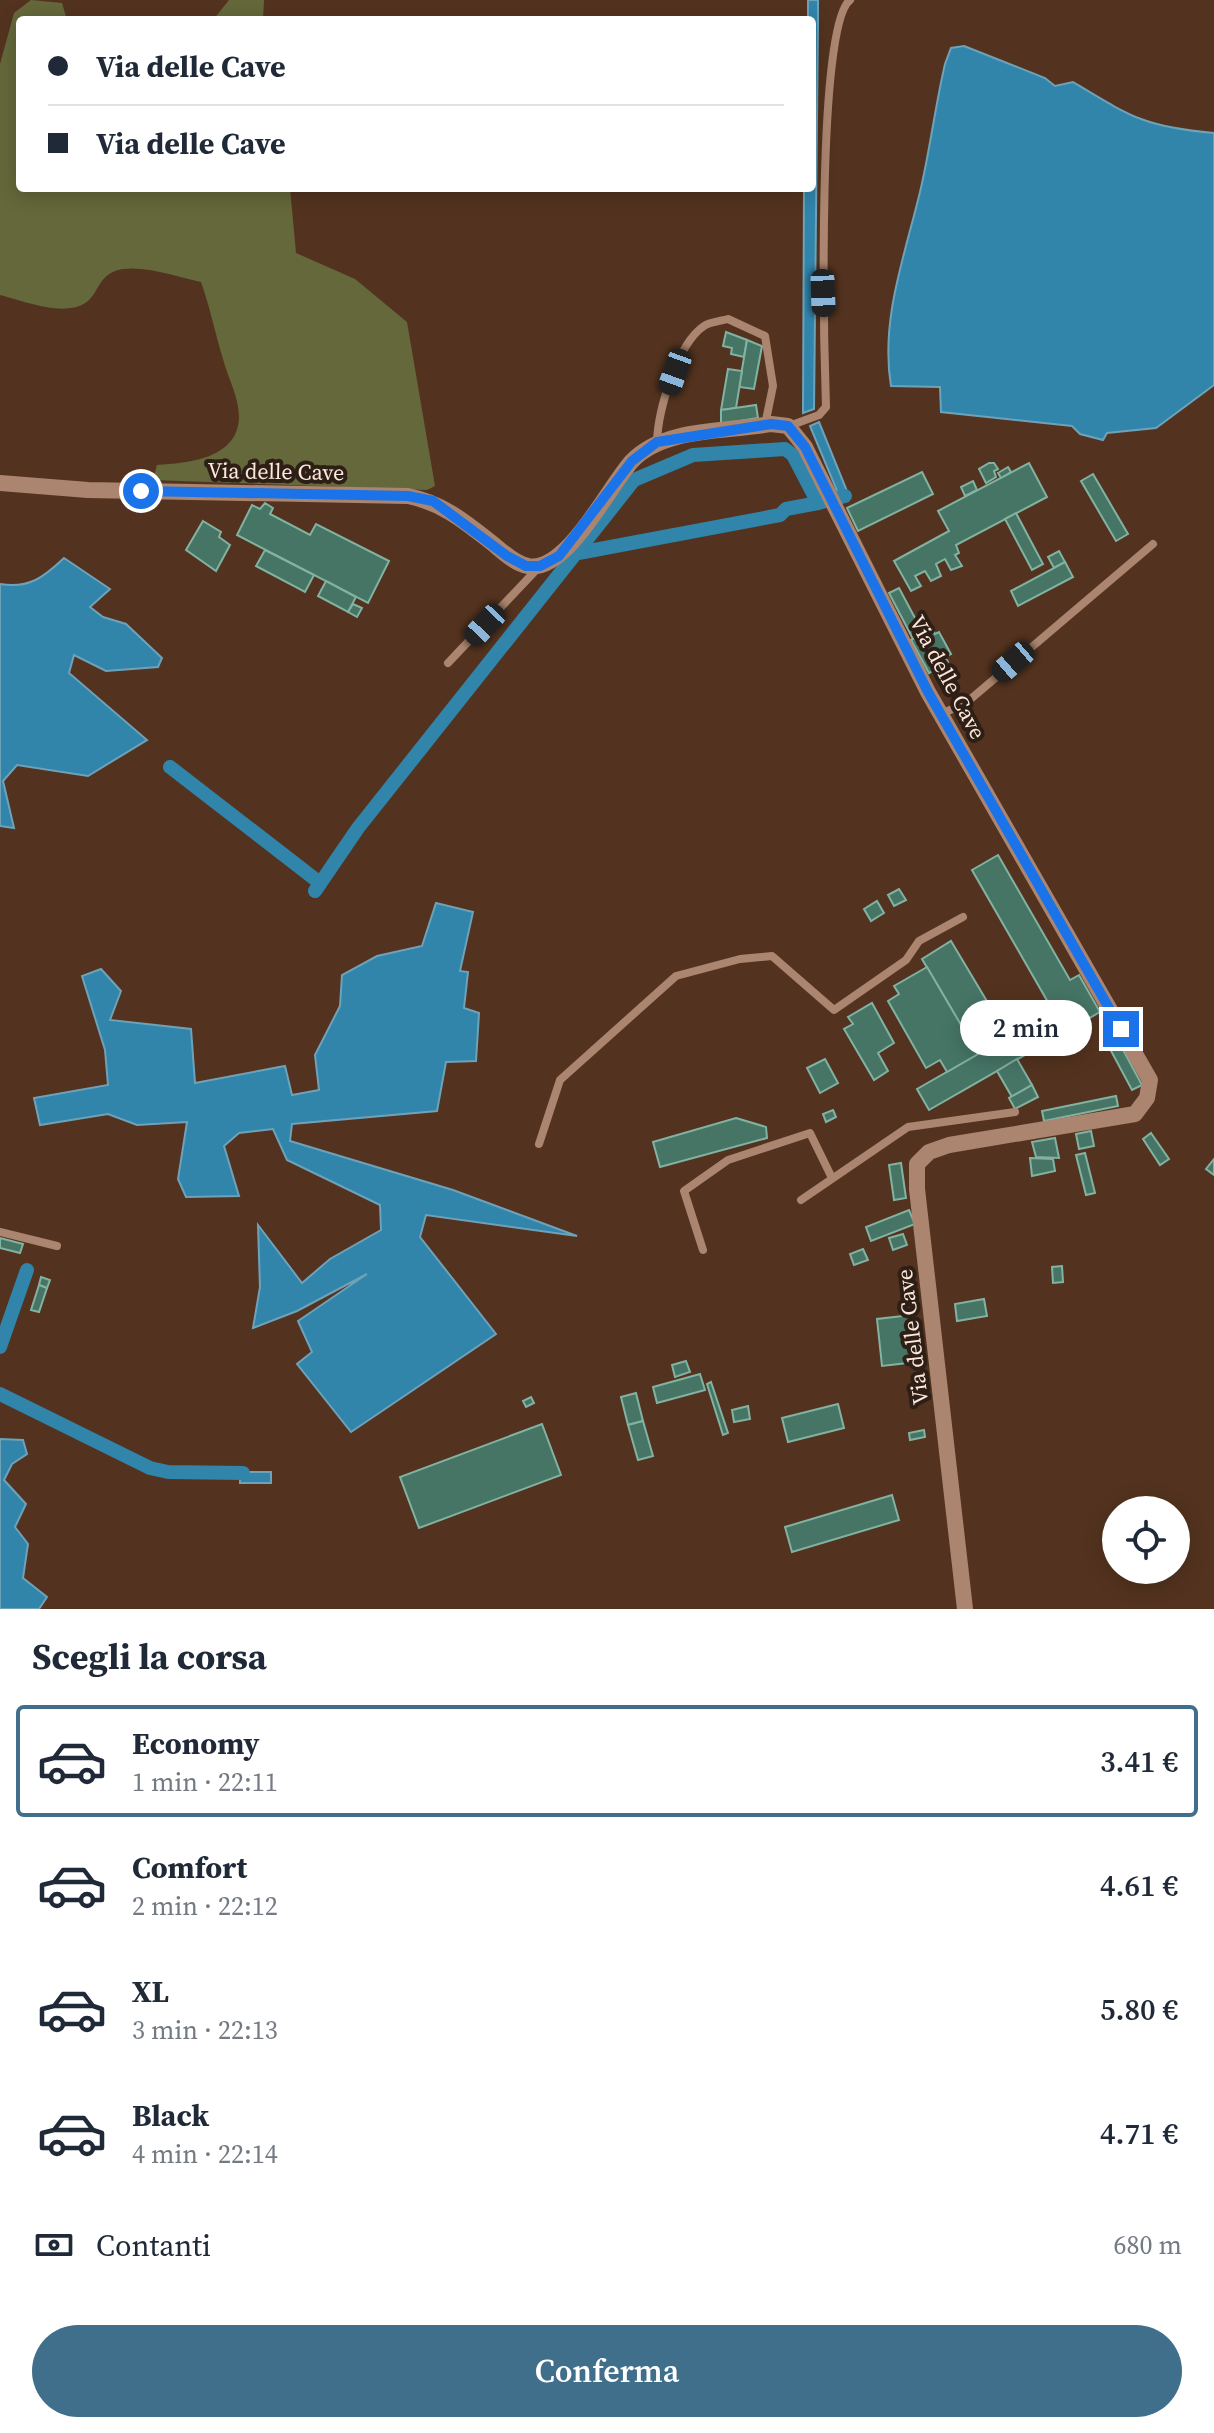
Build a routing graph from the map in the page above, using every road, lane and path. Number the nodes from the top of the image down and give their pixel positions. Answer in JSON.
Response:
{"nodes":[{"id":1,"x":850,"y":0,"type":"edge"},
{"id":2,"x":765,"y":425,"type":"junction"},
{"id":3,"x":788,"y":426,"type":"junction"},
{"id":4,"x":657,"y":442,"type":"junction"},
{"id":5,"x":0,"y":483,"type":"edge"},
{"id":6,"x":1153,"y":544,"type":"dead end"},
{"id":7,"x":540,"y":566,"type":"junction"},
{"id":8,"x":448,"y":663,"type":"dead end"},
{"id":9,"x":941,"y":714,"type":"junction"},
{"id":10,"x":963,"y":917,"type":"dead end"},
{"id":11,"x":1015,"y":1112,"type":"dead end"},
{"id":12,"x":539,"y":1144,"type":"dead end"},
{"id":13,"x":832,"y":1178,"type":"junction"},
{"id":14,"x":801,"y":1200,"type":"dead end"},
{"id":15,"x":0,"y":1232,"type":"edge"},
{"id":16,"x":57,"y":1246,"type":"dead end"},
{"id":17,"x":703,"y":1250,"type":"dead end"},
{"id":18,"x":965,"y":1609,"type":"edge"}],
"edges":[{"from":1,"to":3,"type":"lane"},
{"from":2,"to":3,"type":"street"},
{"from":2,"to":4,"type":"street"},
{"from":2,"to":4,"type":"lane"},
{"from":3,"to":9,"type":"street","name":"Via delle Cave"},
{"from":4,"to":7,"type":"street"},
{"from":5,"to":7,"type":"street","name":"Via delle Cave"},
{"from":6,"to":9,"type":"lane"},
{"from":7,"to":8,"type":"lane"},
{"from":9,"to":18,"type":"street","name":"Via delle Cave"},
{"from":10,"to":12,"type":"lane"},
{"from":11,"to":13,"type":"lane"},
{"from":13,"to":14,"type":"lane"},
{"from":13,"to":17,"type":"lane"},
{"from":15,"to":16,"type":"lane"}]}
